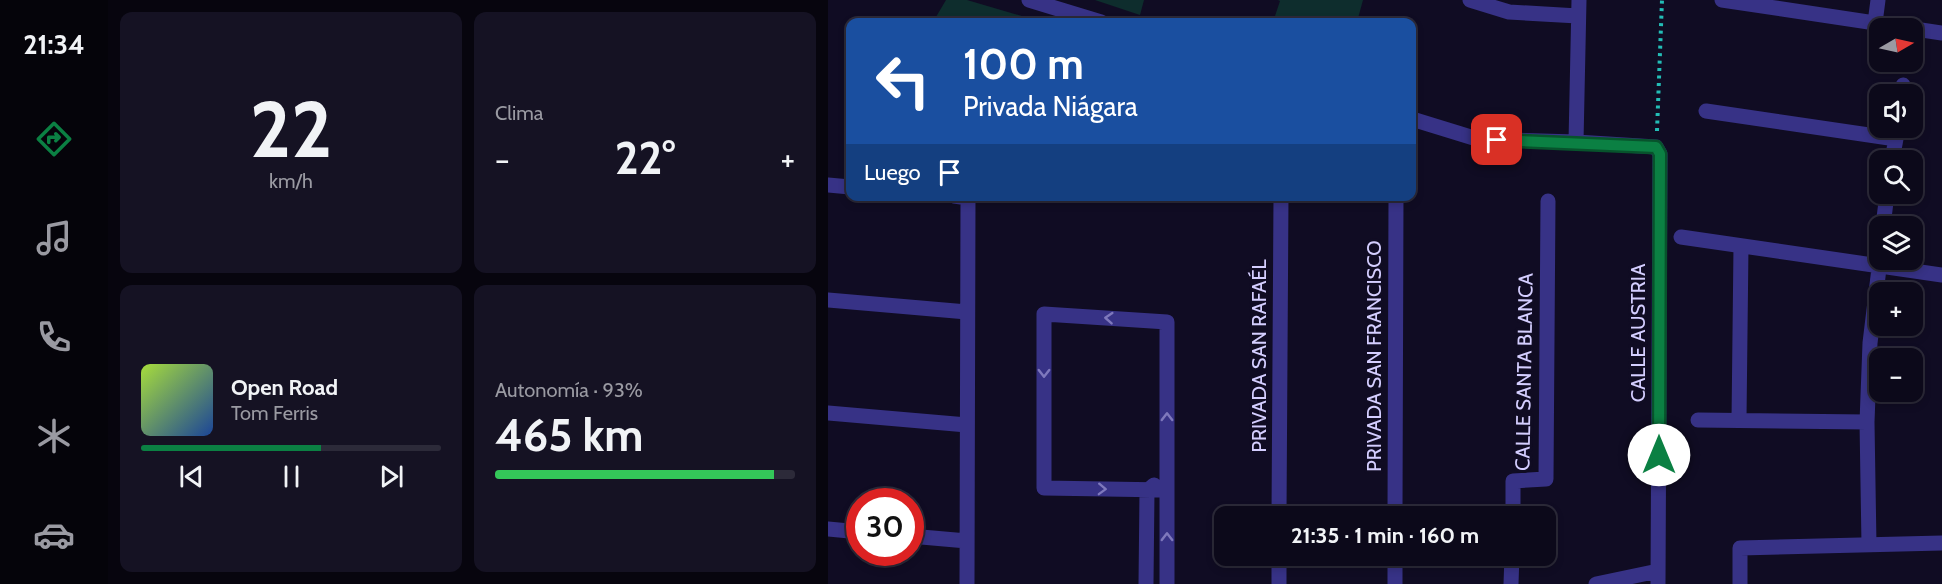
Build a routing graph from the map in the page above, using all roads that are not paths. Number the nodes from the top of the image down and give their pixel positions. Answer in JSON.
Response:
{"nodes":[{"id":1,"x":1029,"y":0,"type":"edge"},
{"id":2,"x":1470,"y":0,"type":"edge"},
{"id":3,"x":1579,"y":0,"type":"edge"},
{"id":4,"x":1722,"y":0,"type":"edge"},
{"id":5,"x":1878,"y":0,"type":"edge"},
{"id":6,"x":1739,"y":1,"type":"edge"},
{"id":7,"x":1781,"y":4,"type":"edge"},
{"id":8,"x":1578,"y":16,"type":"junction"},
{"id":9,"x":1088,"y":18,"type":"edge"},
{"id":10,"x":1876,"y":18,"type":"edge"},
{"id":11,"x":1869,"y":21,"type":"edge"},
{"id":12,"x":1923,"y":30,"type":"edge"},
{"id":13,"x":1942,"y":33,"type":"edge"},
{"id":14,"x":1706,"y":111,"type":"dead end"},
{"id":15,"x":1416,"y":120,"type":"edge"},
{"id":16,"x":1869,"y":130,"type":"edge"},
{"id":17,"x":1576,"y":142,"type":"junction"},
{"id":18,"x":828,"y":185,"type":"edge"},
{"id":19,"x":846,"y":187,"type":"edge"},
{"id":20,"x":968,"y":201,"type":"edge"},
{"id":21,"x":1281,"y":201,"type":"edge"},
{"id":22,"x":1396,"y":201,"type":"edge"},
{"id":23,"x":1548,"y":201,"type":"dead end"},
{"id":24,"x":1681,"y":237,"type":"dead end"},
{"id":25,"x":1741,"y":246,"type":"junction"},
{"id":26,"x":1869,"y":262,"type":"edge"},
{"id":27,"x":1878,"y":270,"type":"edge"},
{"id":28,"x":1916,"y":270,"type":"edge"},
{"id":29,"x":1942,"y":275,"type":"edge"},
{"id":30,"x":828,"y":300,"type":"edge"},
{"id":31,"x":968,"y":312,"type":"junction"},
{"id":32,"x":828,"y":413,"type":"edge"},
{"id":33,"x":1698,"y":420,"type":"dead end"},
{"id":34,"x":1739,"y":420,"type":"junction"},
{"id":35,"x":1867,"y":422,"type":"junction"},
{"id":36,"x":967,"y":425,"type":"junction"},
{"id":37,"x":1167,"y":483,"type":"junction"},
{"id":38,"x":1147,"y":491,"type":"junction"},
{"id":39,"x":1280,"y":506,"type":"edge"},
{"id":40,"x":1395,"y":506,"type":"edge"},
{"id":41,"x":1513,"y":506,"type":"edge"},
{"id":42,"x":828,"y":529,"type":"edge"},
{"id":43,"x":846,"y":531,"type":"edge"},
{"id":44,"x":924,"y":537,"type":"edge"},
{"id":45,"x":967,"y":541,"type":"junction"},
{"id":46,"x":1942,"y":543,"type":"edge"},
{"id":47,"x":1869,"y":545,"type":"junction"},
{"id":48,"x":1279,"y":566,"type":"edge"},
{"id":49,"x":1395,"y":566,"type":"edge"},
{"id":50,"x":1512,"y":566,"type":"edge"},
{"id":51,"x":1658,"y":577,"type":"edge"},
{"id":52,"x":967,"y":584,"type":"edge"},
{"id":53,"x":1146,"y":584,"type":"edge"},
{"id":54,"x":1167,"y":584,"type":"edge"},
{"id":55,"x":1279,"y":584,"type":"edge"},
{"id":56,"x":1395,"y":584,"type":"edge"},
{"id":57,"x":1511,"y":584,"type":"edge"},
{"id":58,"x":1596,"y":584,"type":"edge"},
{"id":59,"x":1740,"y":584,"type":"edge"}],
"edges":[{"from":1,"to":9,"type":"street"},
{"from":2,"to":8,"type":"street"},
{"from":3,"to":8,"type":"street"},
{"from":4,"to":6,"type":"street"},
{"from":5,"to":10,"type":"street"},
{"from":6,"to":7,"type":"street"},
{"from":7,"to":11,"type":"street"},
{"from":8,"to":17,"type":"street"},
{"from":12,"to":13,"type":"street"},
{"from":14,"to":16,"type":"street"},
{"from":15,"to":17,"type":"street"},
{"from":17,"to":51,"type":"street","name":"CALLE AUSTRIA"},
{"from":18,"to":19,"type":"street"},
{"from":20,"to":31,"type":"street"},
{"from":21,"to":39,"type":"street","name":"PRIVADA SAN RAFAÉL"},
{"from":22,"to":40,"type":"street","name":"PRIVADA SAN FRANCISCO"},
{"from":23,"to":41,"type":"street","name":"CALLE SANTA BLANCA"},
{"from":24,"to":25,"type":"street"},
{"from":25,"to":26,"type":"street"},
{"from":25,"to":34,"type":"street"},
{"from":27,"to":35,"type":"street"},
{"from":28,"to":29,"type":"street"},
{"from":30,"to":31,"type":"street"},
{"from":31,"to":36,"type":"street"},
{"from":32,"to":36,"type":"street"},
{"from":33,"to":34,"type":"street"},
{"from":34,"to":35,"type":"street"},
{"from":35,"to":47,"type":"street"},
{"from":36,"to":45,"type":"street"},
{"from":37,"to":38,"type":"street"},
{"from":37,"to":38,"type":"street","one_way":true},
{"from":54,"to":37,"type":"street","one_way":true},
{"from":38,"to":53,"type":"street"},
{"from":42,"to":43,"type":"street"},
{"from":44,"to":45,"type":"street"},
{"from":45,"to":52,"type":"street"},
{"from":46,"to":47,"type":"street"},
{"from":47,"to":59,"type":"street"},
{"from":48,"to":55,"type":"street"},
{"from":49,"to":56,"type":"street"},
{"from":50,"to":57,"type":"street"},
{"from":51,"to":58,"type":"street"}]}
